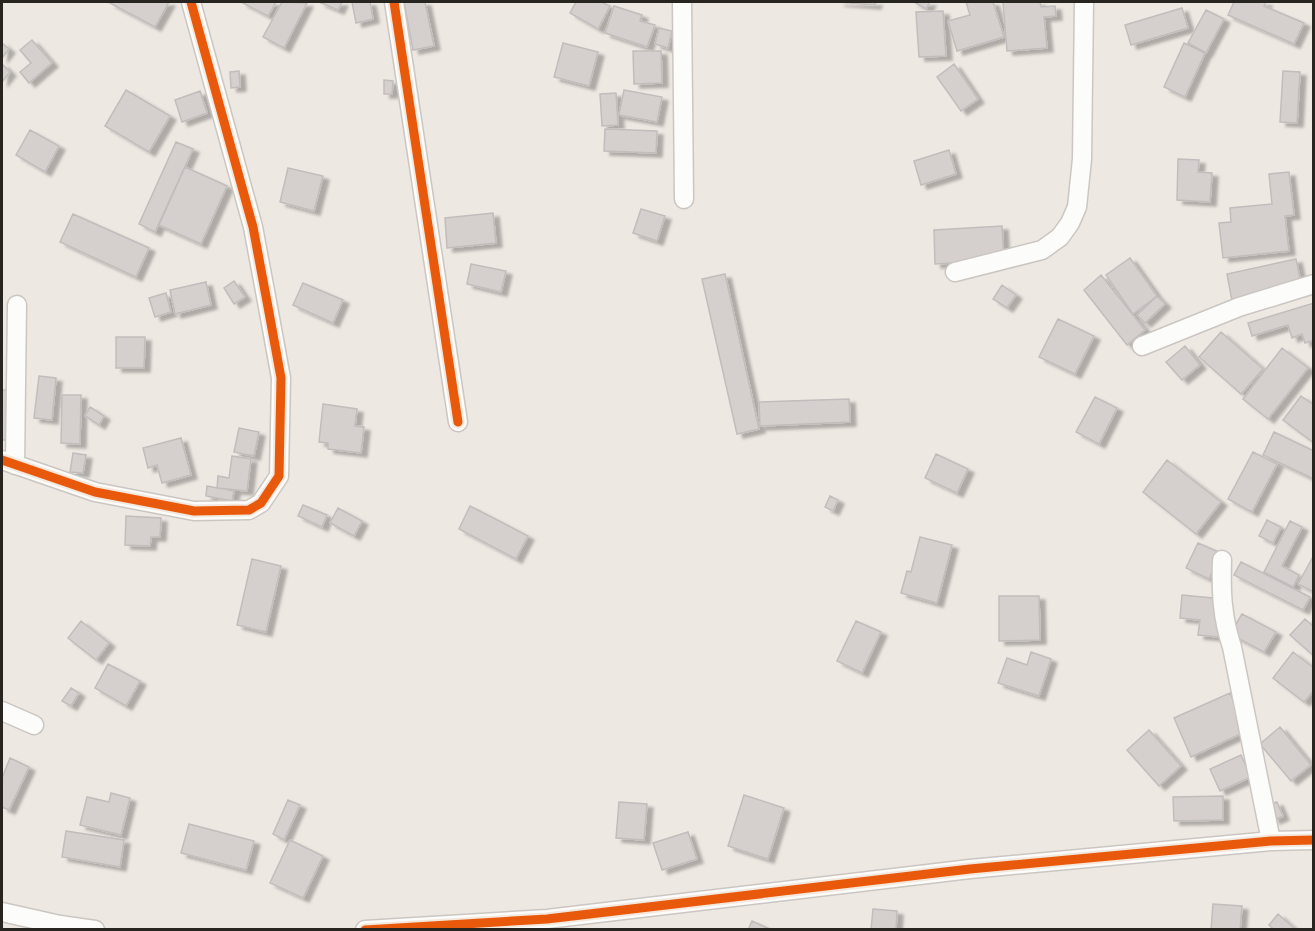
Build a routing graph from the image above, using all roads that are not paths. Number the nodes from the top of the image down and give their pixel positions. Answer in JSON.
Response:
{"nodes":[{"id":1,"x":191,"y":2,"type":"edge"},
{"id":2,"x":394,"y":2,"type":"edge"},
{"id":3,"x":682,"y":2,"type":"edge"},
{"id":4,"x":1084,"y":2,"type":"edge"},
{"id":5,"x":684,"y":199,"type":"dead end"},
{"id":6,"x":955,"y":272,"type":"dead end"},
{"id":7,"x":1314,"y":284,"type":"edge"},
{"id":8,"x":17,"y":305,"type":"dead end"},
{"id":9,"x":1142,"y":346,"type":"dead end"},
{"id":10,"x":458,"y":422,"type":"dead end"},
{"id":11,"x":8,"y":463,"type":"edge"},
{"id":12,"x":1222,"y":560,"type":"dead end"},
{"id":13,"x":2,"y":711,"type":"edge"},
{"id":14,"x":34,"y":725,"type":"dead end"},
{"id":15,"x":1314,"y":840,"type":"edge"},
{"id":16,"x":1271,"y":841,"type":"junction"},
{"id":17,"x":2,"y":912,"type":"edge"},
{"id":18,"x":547,"y":924,"type":"edge"},
{"id":19,"x":95,"y":930,"type":"edge"},
{"id":20,"x":365,"y":930,"type":"edge"}],
"edges":[{"from":1,"to":11,"type":"street"},
{"from":2,"to":10,"type":"street"},
{"from":3,"to":5,"type":"street"},
{"from":4,"to":6,"type":"street"},
{"from":7,"to":9,"type":"street"},
{"from":8,"to":11,"type":"street"},
{"from":12,"to":16,"type":"street"},
{"from":13,"to":14,"type":"street"},
{"from":15,"to":16,"type":"street"},
{"from":16,"to":18,"type":"street"},
{"from":17,"to":19,"type":"street"},
{"from":18,"to":20,"type":"street"}]}
